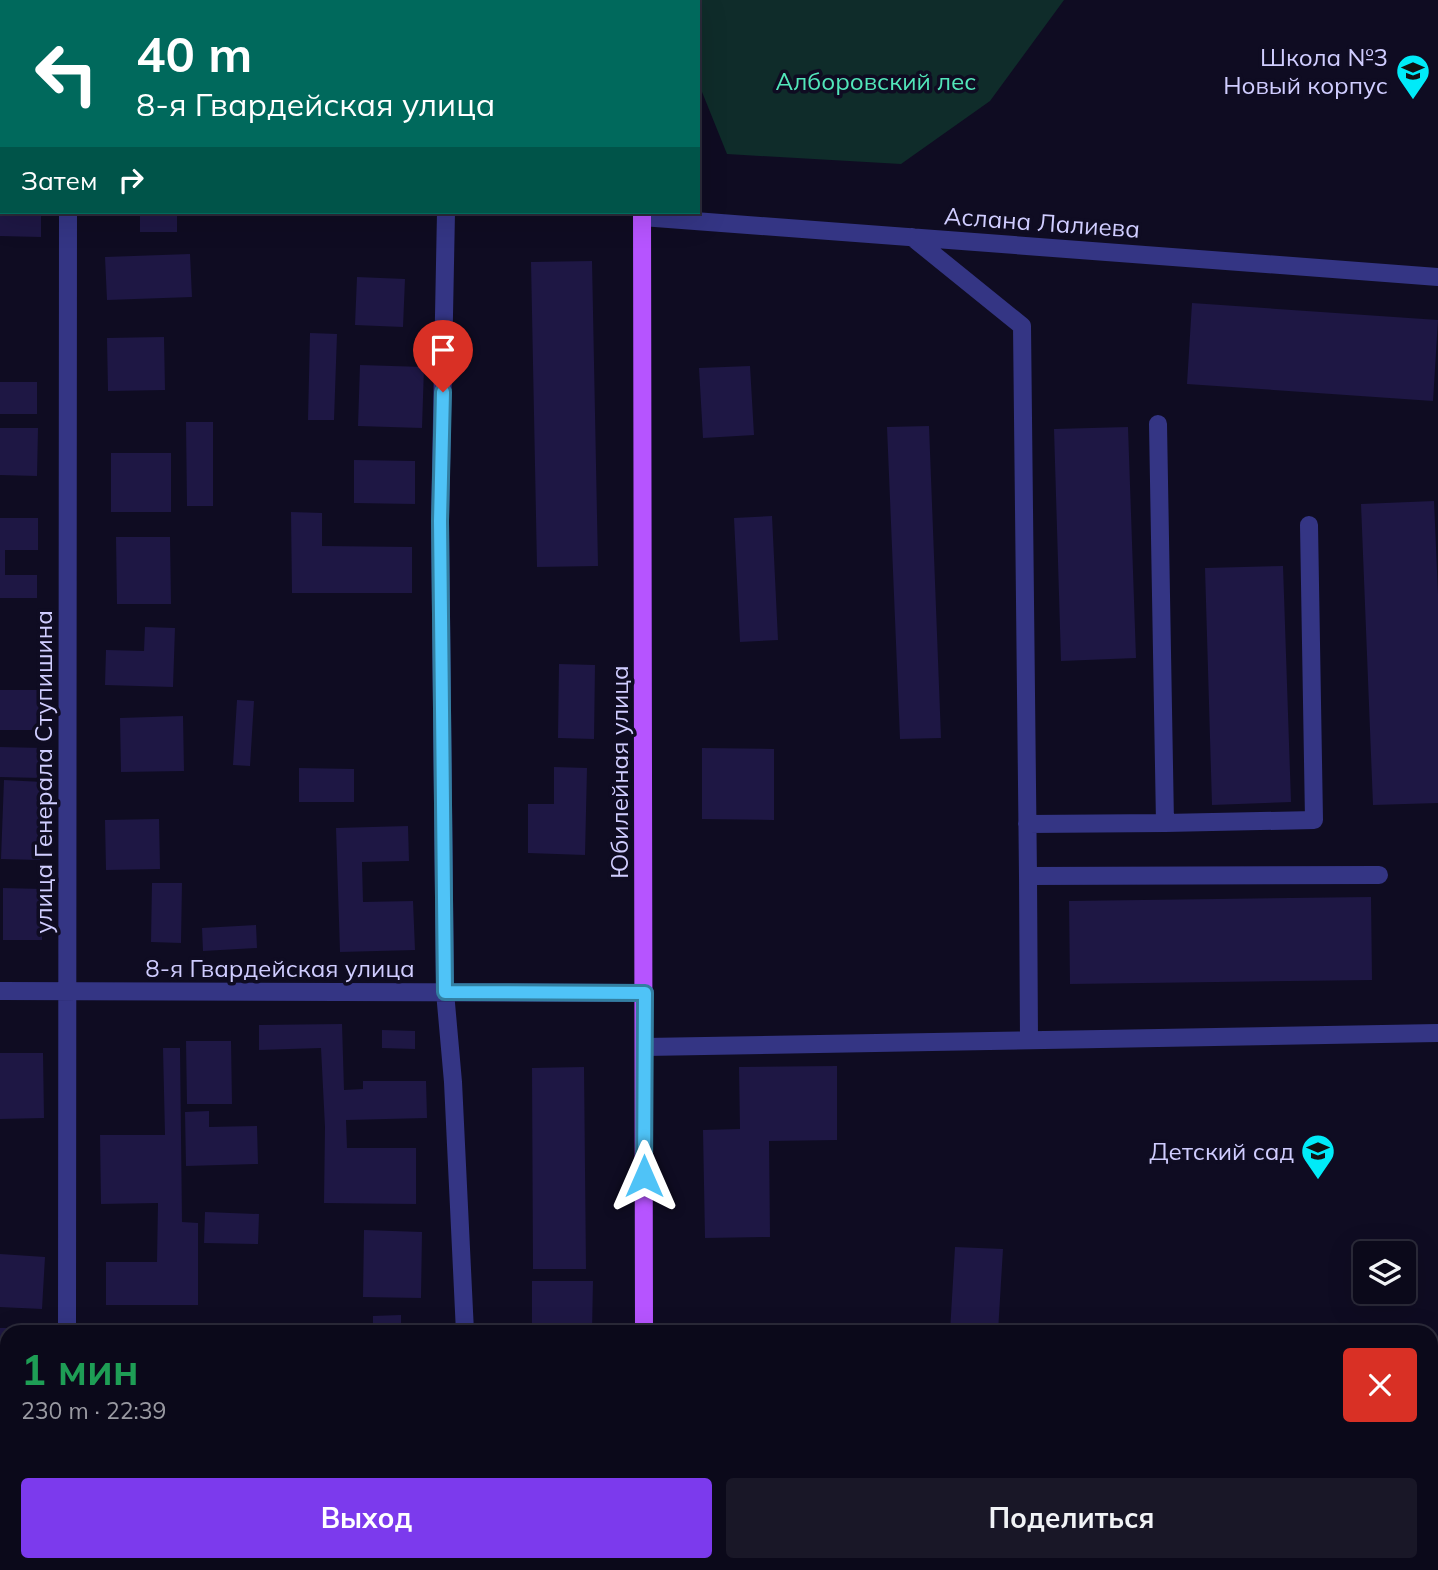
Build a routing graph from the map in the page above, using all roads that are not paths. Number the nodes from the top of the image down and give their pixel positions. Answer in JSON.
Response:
{"nodes":[{"id":1,"x":68,"y":214,"type":"edge"},
{"id":2,"x":446,"y":214,"type":"edge"},
{"id":3,"x":642,"y":214,"type":"edge"},
{"id":4,"x":912,"y":237,"type":"junction"},
{"id":5,"x":1438,"y":277,"type":"edge"},
{"id":6,"x":1158,"y":424,"type":"dead end"},
{"id":7,"x":1308,"y":525,"type":"dead end"},
{"id":8,"x":1165,"y":823,"type":"junction"},
{"id":9,"x":1027,"y":824,"type":"junction"},
{"id":10,"x":1379,"y":875,"type":"dead end"},
{"id":11,"x":1028,"y":876,"type":"junction"},
{"id":12,"x":0,"y":991,"type":"edge"},
{"id":13,"x":67,"y":992,"type":"junction"},
{"id":14,"x":445,"y":992,"type":"junction"},
{"id":15,"x":645,"y":993,"type":"junction"},
{"id":16,"x":1438,"y":1033,"type":"edge"},
{"id":17,"x":1029,"y":1040,"type":"junction"},
{"id":18,"x":645,"y":1046,"type":"junction"},
{"id":19,"x":67,"y":1325,"type":"edge"},
{"id":20,"x":465,"y":1325,"type":"edge"},
{"id":21,"x":644,"y":1325,"type":"edge"}],
"edges":[{"from":1,"to":13,"type":"street","name":"улица Генерала Ступишина"},
{"from":2,"to":14,"type":"street"},
{"from":3,"to":4,"type":"street","name":"Аслана Лалиева"},
{"from":3,"to":15,"type":"main road","name":"Юбилейная улица"},
{"from":4,"to":5,"type":"street","name":"Аслана Лалиева"},
{"from":4,"to":9,"type":"street"},
{"from":6,"to":8,"type":"street"},
{"from":7,"to":8,"type":"street"},
{"from":8,"to":9,"type":"street"},
{"from":9,"to":11,"type":"street"},
{"from":10,"to":11,"type":"street"},
{"from":11,"to":17,"type":"street"},
{"from":12,"to":13,"type":"street","name":"8-я Гвардейская улица"},
{"from":13,"to":14,"type":"street","name":"8-я Гвардейская улица"},
{"from":13,"to":19,"type":"street","name":"улица Генерала Ступишина"},
{"from":14,"to":15,"type":"street","name":"8-я Гвардейская улица"},
{"from":14,"to":20,"type":"street"},
{"from":15,"to":18,"type":"main road","name":"Юбилейная улица"},
{"from":16,"to":17,"type":"street"},
{"from":17,"to":18,"type":"street"},
{"from":18,"to":21,"type":"main road","name":"Юбилейная улица"}]}
